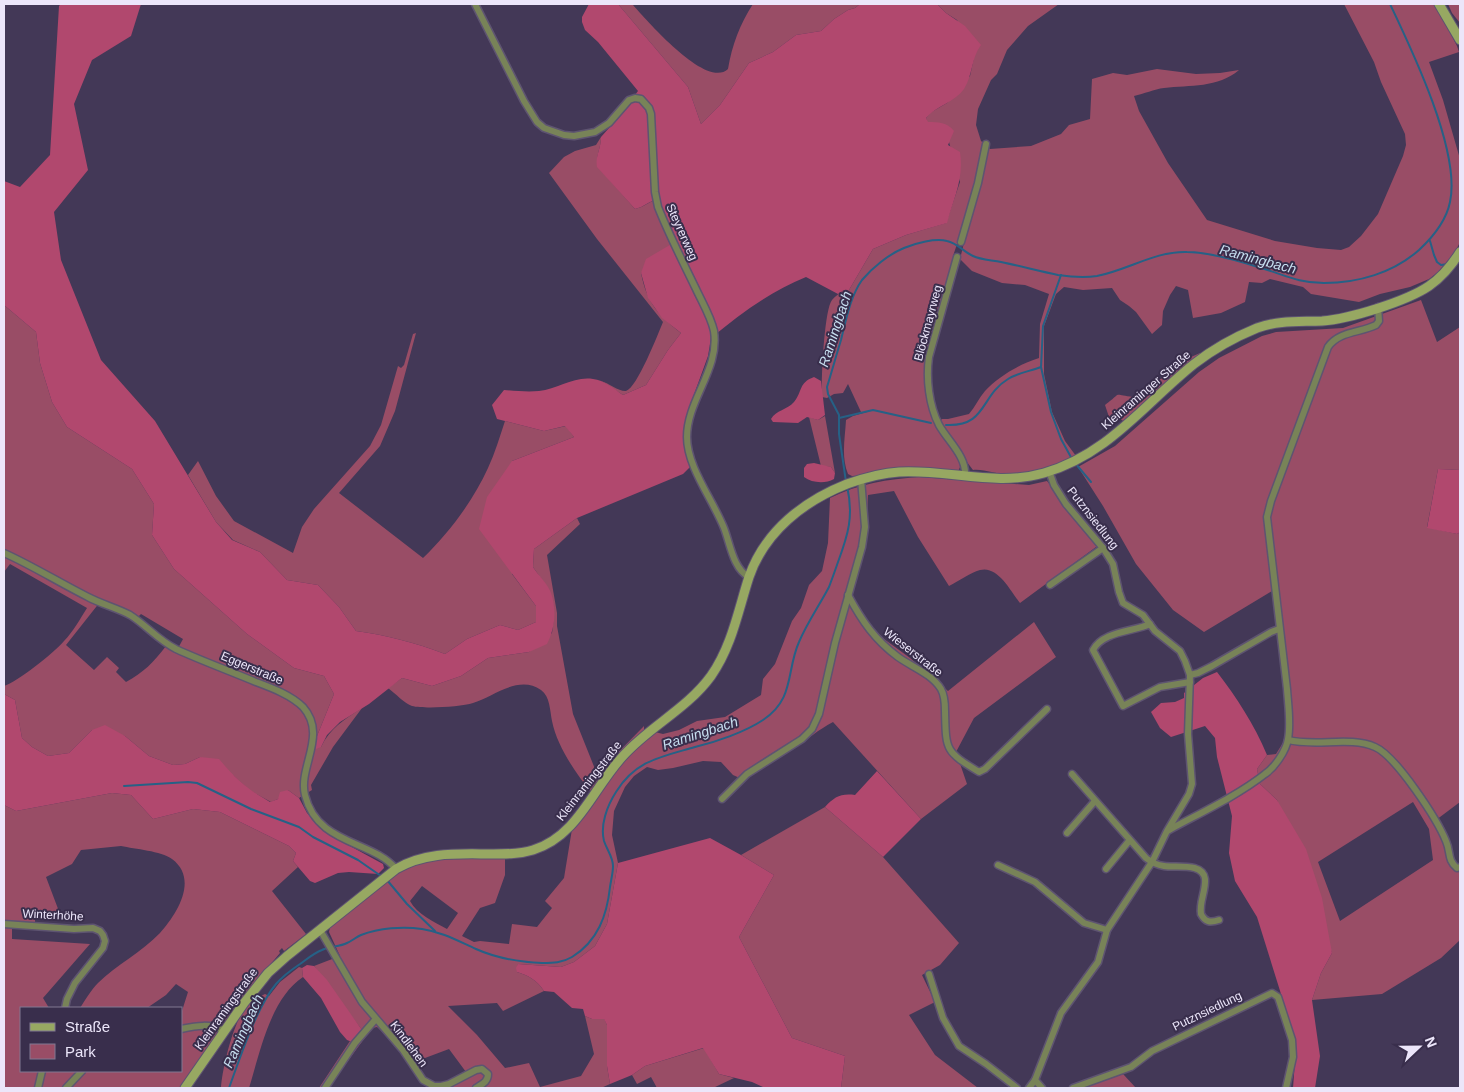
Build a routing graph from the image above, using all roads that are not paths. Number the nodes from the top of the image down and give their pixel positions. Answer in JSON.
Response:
{"nodes":[{"id":1,"x":475,"y":4,"type":"edge"},
{"id":2,"x":1439,"y":4,"type":"edge"},
{"id":3,"x":1460,"y":40,"type":"edge"},
{"id":4,"x":986,"y":144,"type":"dead end"},
{"id":5,"x":961,"y":242,"type":"dead end"},
{"id":6,"x":1458,"y":256,"type":"edge"},
{"id":7,"x":957,"y":257,"type":"dead end"},
{"id":8,"x":1378,"y":307,"type":"junction"},
{"id":9,"x":1049,"y":471,"type":"junction"},
{"id":10,"x":965,"y":476,"type":"junction"},
{"id":11,"x":859,"y":480,"type":"junction"},
{"id":12,"x":830,"y":491,"type":"joint"},
{"id":13,"x":1103,"y":548,"type":"junction"},
{"id":14,"x":4,"y":553,"type":"edge"},
{"id":15,"x":749,"y":577,"type":"junction"},
{"id":16,"x":1050,"y":586,"type":"dead end"},
{"id":17,"x":848,"y":596,"type":"junction"},
{"id":18,"x":1150,"y":624,"type":"junction"},
{"id":19,"x":1279,"y":629,"type":"junction"},
{"id":20,"x":1190,"y":679,"type":"junction"},
{"id":21,"x":1047,"y":709,"type":"dead end"},
{"id":22,"x":1288,"y":740,"type":"junction"},
{"id":23,"x":1072,"y":774,"type":"dead end"},
{"id":24,"x":722,"y":799,"type":"dead end"},
{"id":25,"x":1095,"y":801,"type":"junction"},
{"id":26,"x":1167,"y":831,"type":"junction"},
{"id":27,"x":1067,"y":832,"type":"dead end"},
{"id":28,"x":1129,"y":841,"type":"junction"},
{"id":29,"x":1152,"y":862,"type":"junction"},
{"id":30,"x":998,"y":865,"type":"dead end"},
{"id":31,"x":1460,"y":867,"type":"edge"},
{"id":32,"x":1106,"y":869,"type":"dead end"},
{"id":33,"x":394,"y":870,"type":"junction"},
{"id":34,"x":1219,"y":920,"type":"dead end"},
{"id":35,"x":4,"y":924,"type":"edge"},
{"id":36,"x":320,"y":930,"type":"junction"},
{"id":37,"x":1107,"y":930,"type":"junction"},
{"id":38,"x":929,"y":974,"type":"dead end"},
{"id":39,"x":65,"y":1007,"type":"edge"},
{"id":40,"x":375,"y":1020,"type":"junction"},
{"id":41,"x":182,"y":1029,"type":"edge"},
{"id":42,"x":224,"y":1031,"type":"junction"},
{"id":43,"x":42,"y":1072,"type":"edge"},
{"id":44,"x":81,"y":1072,"type":"edge"},
{"id":45,"x":1035,"y":1080,"type":"junction"},
{"id":46,"x":38,"y":1088,"type":"edge"},
{"id":47,"x":66,"y":1088,"type":"edge"},
{"id":48,"x":186,"y":1088,"type":"edge"},
{"id":49,"x":325,"y":1088,"type":"edge"},
{"id":50,"x":476,"y":1088,"type":"edge"},
{"id":51,"x":1017,"y":1088,"type":"edge"},
{"id":52,"x":1029,"y":1088,"type":"edge"},
{"id":53,"x":1042,"y":1088,"type":"edge"},
{"id":54,"x":1073,"y":1088,"type":"edge"},
{"id":55,"x":1286,"y":1088,"type":"edge"}],
"edges":[{"from":1,"to":15,"type":"street","name":"Steyrerweg"},
{"from":2,"to":3,"type":"main road"},
{"from":4,"to":5,"type":"street"},
{"from":6,"to":8,"type":"main road","name":"Kleinraminger Straße"},
{"from":7,"to":10,"type":"street","name":"Blöckmayrweg"},
{"from":8,"to":9,"type":"main road","name":"Kleinraminger Straße"},
{"from":8,"to":19,"type":"street"},
{"from":9,"to":10,"type":"main road","name":"Kleinraminger Straße"},
{"from":9,"to":13,"type":"street","name":"Putznsiedlung"},
{"from":10,"to":11,"type":"main road","name":"Kleinraminger Straße"},
{"from":11,"to":12,"type":"main road","name":"Kleinraminger Straße"},
{"from":11,"to":17,"type":"street"},
{"from":12,"to":15,"type":"main road","name":"Kleinramingstraße"},
{"from":13,"to":16,"type":"street"},
{"from":13,"to":18,"type":"street","name":"Putznsiedlung"},
{"from":14,"to":33,"type":"street","name":"Eggerstraße"},
{"from":15,"to":33,"type":"main road","name":"Kleinramingstraße"},
{"from":17,"to":21,"type":"street","name":"Wieserstraße"},
{"from":17,"to":24,"type":"street"},
{"from":18,"to":20,"type":"street","name":"Putznsiedlung"},
{"from":18,"to":20,"type":"street"},
{"from":19,"to":20,"type":"street"},
{"from":19,"to":22,"type":"street"},
{"from":20,"to":26,"type":"street","name":"Putznsiedlung"},
{"from":22,"to":26,"type":"street"},
{"from":22,"to":31,"type":"street"},
{"from":23,"to":25,"type":"street"},
{"from":25,"to":27,"type":"street"},
{"from":25,"to":28,"type":"street"},
{"from":26,"to":29,"type":"street","name":"Putznsiedlung"},
{"from":28,"to":29,"type":"street"},
{"from":28,"to":32,"type":"street"},
{"from":29,"to":34,"type":"street"},
{"from":29,"to":37,"type":"street","name":"Putznsiedlung"},
{"from":30,"to":37,"type":"street"},
{"from":33,"to":36,"type":"main road","name":"Kleinramingstraße"},
{"from":35,"to":39,"type":"street","name":"Winterhöhe"},
{"from":36,"to":40,"type":"street","name":"Kindlehen"},
{"from":36,"to":42,"type":"main road","name":"Kleinramingstraße"},
{"from":37,"to":45,"type":"street","name":"Putznsiedlung"},
{"from":38,"to":51,"type":"street"},
{"from":40,"to":49,"type":"street","name":"Kindlehen"},
{"from":40,"to":50,"type":"street","name":"Kindlehen"},
{"from":41,"to":42,"type":"street"},
{"from":42,"to":48,"type":"main road","name":"Kleinramingstraße"},
{"from":43,"to":46,"type":"street"},
{"from":44,"to":47,"type":"street"},
{"from":45,"to":52,"type":"street","name":"Putznsiedlung"},
{"from":45,"to":53,"type":"street"},
{"from":54,"to":55,"type":"street","name":"Putznsiedlung"}]}
